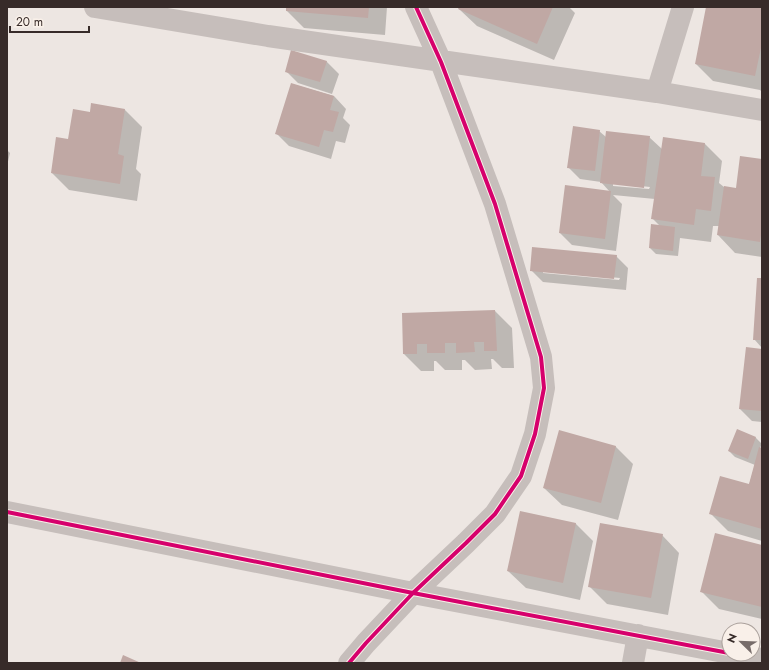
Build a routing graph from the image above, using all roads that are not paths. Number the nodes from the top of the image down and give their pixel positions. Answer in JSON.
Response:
{"nodes":[{"id":1,"x":95,"y":7,"type":"edge"},
{"id":2,"x":416,"y":7,"type":"edge"},
{"id":3,"x":682,"y":7,"type":"edge"},
{"id":4,"x":441,"y":62,"type":"junction"},
{"id":5,"x":657,"y":92,"type":"junction"},
{"id":6,"x":762,"y":110,"type":"edge"},
{"id":7,"x":7,"y":512,"type":"edge"},
{"id":8,"x":413,"y":593,"type":"junction"},
{"id":9,"x":638,"y":635,"type":"junction"},
{"id":10,"x":721,"y":651,"type":"edge"},
{"id":11,"x":349,"y":663,"type":"edge"},
{"id":12,"x":633,"y":663,"type":"edge"}],
"edges":[{"from":1,"to":4,"type":"street"},
{"from":2,"to":4,"type":"street"},
{"from":3,"to":5,"type":"street"},
{"from":4,"to":5,"type":"street"},
{"from":4,"to":8,"type":"street"},
{"from":5,"to":6,"type":"street"},
{"from":7,"to":8,"type":"street"},
{"from":8,"to":9,"type":"street"},
{"from":8,"to":11,"type":"street"},
{"from":9,"to":10,"type":"street"},
{"from":9,"to":12,"type":"street"}]}
